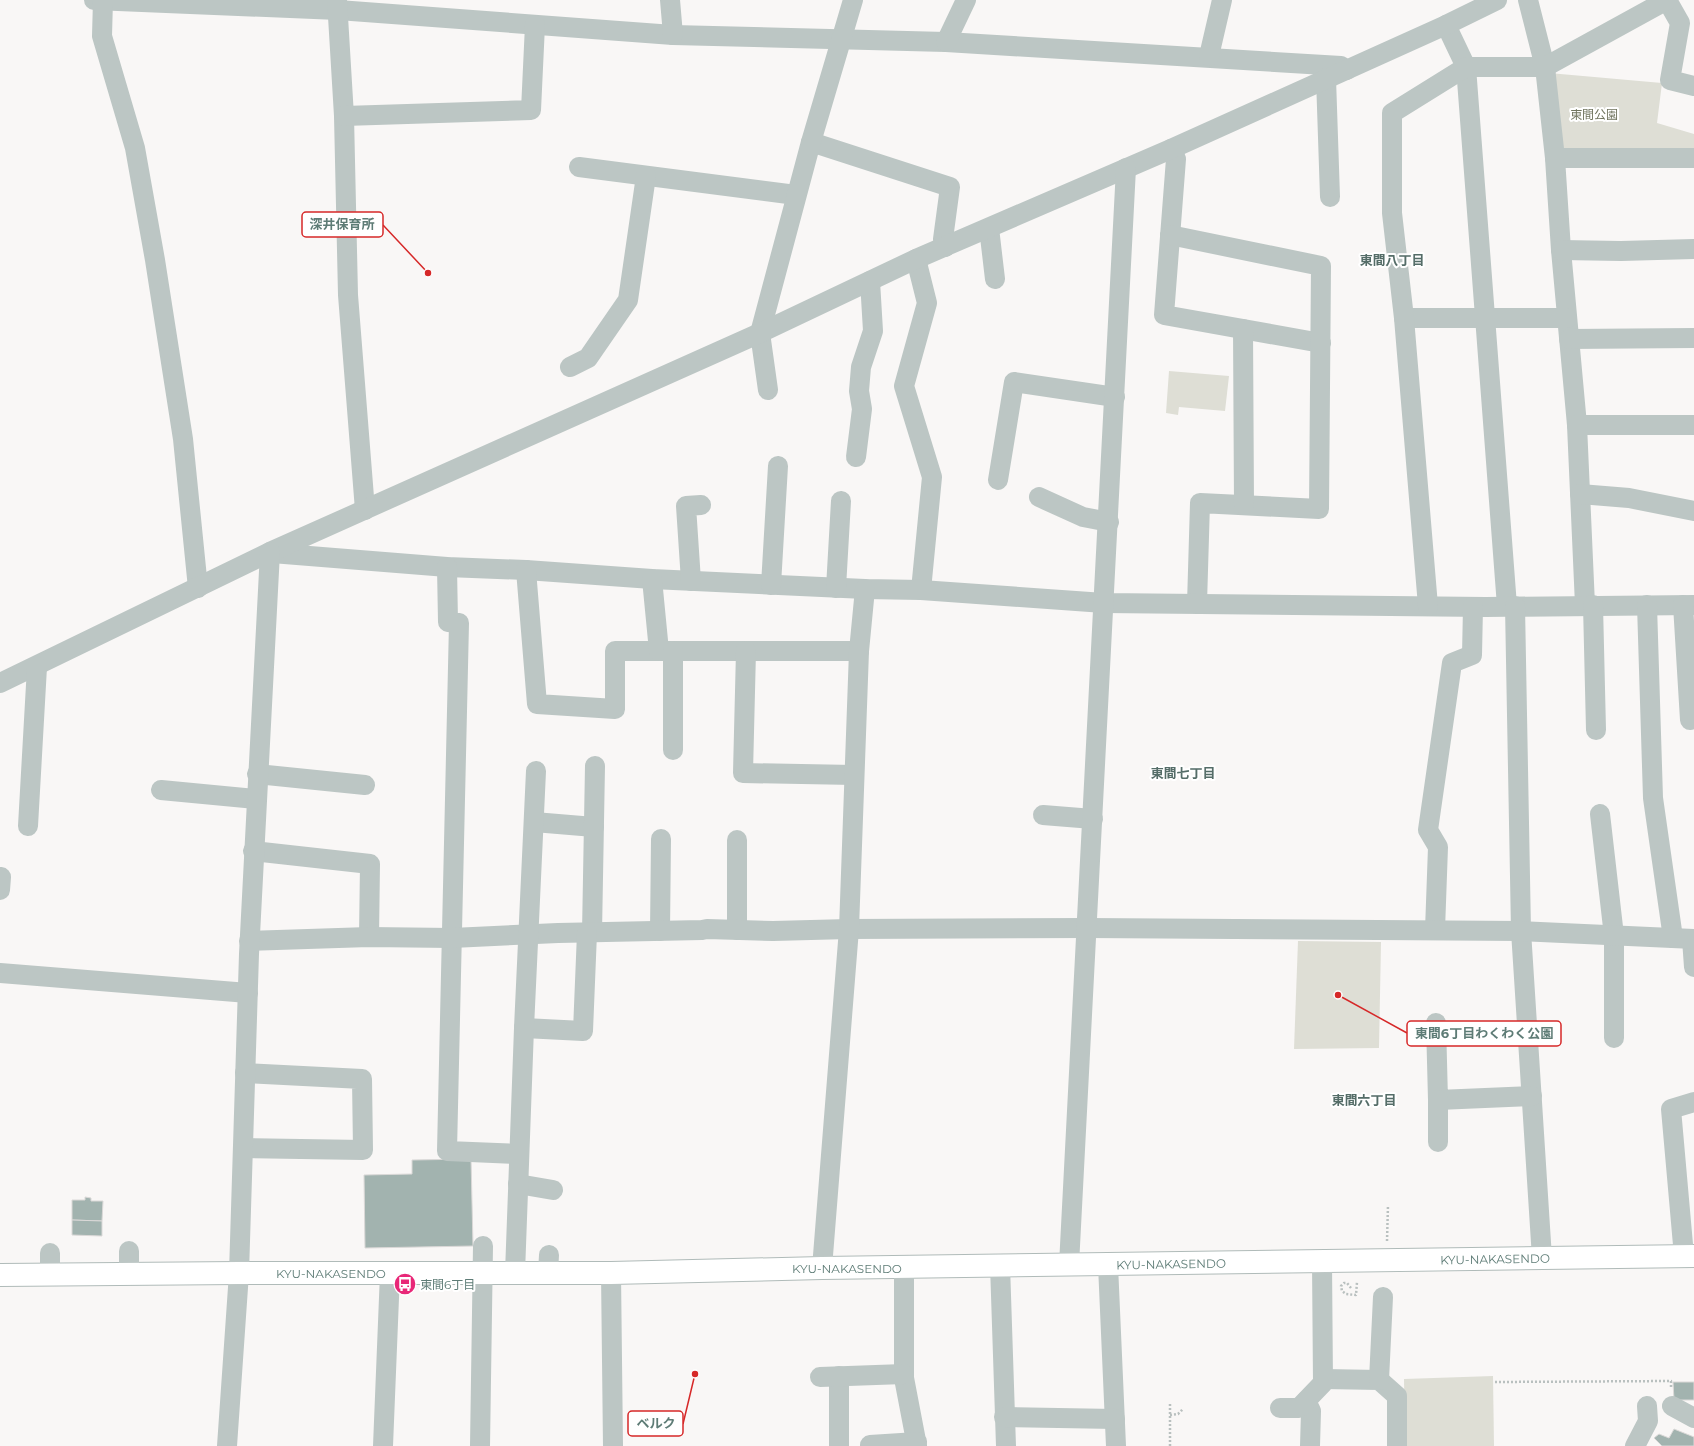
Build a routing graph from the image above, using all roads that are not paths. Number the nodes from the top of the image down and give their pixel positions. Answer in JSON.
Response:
{"nodes":[{"id":1,"x":94,"y":0,"type":"edge"},
{"id":2,"x":103,"y":0,"type":"edge"},
{"id":3,"x":670,"y":0,"type":"edge"},
{"id":4,"x":853,"y":0,"type":"edge"},
{"id":5,"x":966,"y":0,"type":"edge"},
{"id":6,"x":1222,"y":0,"type":"edge"},
{"id":7,"x":1497,"y":0,"type":"edge"},
{"id":8,"x":1528,"y":0,"type":"edge"},
{"id":9,"x":1667,"y":0,"type":"edge"},
{"id":10,"x":337,"y":5,"type":"edge"},
{"id":11,"x":1446,"y":25,"type":"junction"},
{"id":12,"x":535,"y":26,"type":"junction"},
{"id":13,"x":673,"y":35,"type":"junction"},
{"id":14,"x":841,"y":39,"type":"junction"},
{"id":15,"x":946,"y":42,"type":"junction"},
{"id":16,"x":1209,"y":56,"type":"junction"},
{"id":17,"x":1466,"y":67,"type":"junction"},
{"id":18,"x":1545,"y":67,"type":"junction"},
{"id":19,"x":1347,"y":70,"type":"junction"},
{"id":20,"x":1326,"y":78,"type":"junction"},
{"id":21,"x":1694,"y":86,"type":"edge"},
{"id":22,"x":344,"y":116,"type":"junction"},
{"id":23,"x":811,"y":142,"type":"junction"},
{"id":24,"x":1171,"y":149,"type":"junction"},
{"id":25,"x":1555,"y":158,"type":"junction"},
{"id":26,"x":1694,"y":158,"type":"edge"},
{"id":27,"x":579,"y":167,"type":"dead end"},
{"id":28,"x":1126,"y":168,"type":"junction"},
{"id":29,"x":646,"y":176,"type":"junction"},
{"id":30,"x":796,"y":196,"type":"junction"},
{"id":31,"x":1330,"y":197,"type":"dead end"},
{"id":32,"x":989,"y":228,"type":"junction"},
{"id":33,"x":1170,"y":235,"type":"junction"},
{"id":34,"x":945,"y":247,"type":"junction"},
{"id":35,"x":1694,"y":247,"type":"edge"},
{"id":36,"x":1561,"y":250,"type":"junction"},
{"id":37,"x":916,"y":259,"type":"junction"},
{"id":38,"x":995,"y":279,"type":"dead end"},
{"id":39,"x":870,"y":281,"type":"junction"},
{"id":40,"x":1404,"y":318,"type":"junction"},
{"id":41,"x":1486,"y":318,"type":"junction"},
{"id":42,"x":1567,"y":318,"type":"junction"},
{"id":43,"x":1243,"y":329,"type":"junction"},
{"id":44,"x":760,"y":333,"type":"junction"},
{"id":45,"x":1694,"y":338,"type":"edge"},
{"id":46,"x":1569,"y":339,"type":"junction"},
{"id":47,"x":1321,"y":343,"type":"junction"},
{"id":48,"x":570,"y":367,"type":"dead end"},
{"id":49,"x":768,"y":390,"type":"dead end"},
{"id":50,"x":1115,"y":397,"type":"junction"},
{"id":51,"x":1694,"y":425,"type":"edge"},
{"id":52,"x":1577,"y":426,"type":"junction"},
{"id":53,"x":856,"y":457,"type":"dead end"},
{"id":54,"x":778,"y":466,"type":"dead end"},
{"id":55,"x":998,"y":480,"type":"dead end"},
{"id":56,"x":1580,"y":494,"type":"junction"},
{"id":57,"x":1039,"y":497,"type":"dead end"},
{"id":58,"x":841,"y":501,"type":"dead end"},
{"id":59,"x":701,"y":505,"type":"dead end"},
{"id":60,"x":1244,"y":505,"type":"junction"},
{"id":61,"x":364,"y":510,"type":"junction"},
{"id":62,"x":1694,"y":511,"type":"edge"},
{"id":63,"x":1109,"y":522,"type":"junction"},
{"id":64,"x":270,"y":552,"type":"junction"},
{"id":65,"x":447,"y":567,"type":"junction"},
{"id":66,"x":526,"y":570,"type":"junction"},
{"id":67,"x":652,"y":579,"type":"junction"},
{"id":68,"x":691,"y":581,"type":"junction"},
{"id":69,"x":771,"y":584,"type":"junction"},
{"id":70,"x":198,"y":588,"type":"junction"},
{"id":71,"x":836,"y":588,"type":"junction"},
{"id":72,"x":865,"y":589,"type":"junction"},
{"id":73,"x":922,"y":590,"type":"junction"},
{"id":74,"x":1104,"y":603,"type":"junction"},
{"id":75,"x":1197,"y":604,"type":"junction"},
{"id":76,"x":1589,"y":605,"type":"junction"},
{"id":77,"x":1647,"y":605,"type":"junction"},
{"id":78,"x":1688,"y":605,"type":"edge"},
{"id":79,"x":1428,"y":606,"type":"junction"},
{"id":80,"x":1473,"y":606,"type":"junction"},
{"id":81,"x":1511,"y":606,"type":"junction"},
{"id":82,"x":666,"y":651,"type":"junction"},
{"id":83,"x":746,"y":651,"type":"junction"},
{"id":84,"x":859,"y":651,"type":"junction"},
{"id":85,"x":37,"y":667,"type":"junction"},
{"id":86,"x":0,"y":683,"type":"edge"},
{"id":87,"x":1690,"y":720,"type":"dead end"},
{"id":88,"x":1596,"y":730,"type":"dead end"},
{"id":89,"x":673,"y":750,"type":"dead end"},
{"id":90,"x":595,"y":766,"type":"dead end"},
{"id":91,"x":536,"y":771,"type":"dead end"},
{"id":92,"x":258,"y":774,"type":"junction"},
{"id":93,"x":854,"y":776,"type":"junction"},
{"id":94,"x":365,"y":785,"type":"dead end"},
{"id":95,"x":162,"y":790,"type":"dead end"},
{"id":96,"x":256,"y":799,"type":"junction"},
{"id":97,"x":1600,"y":814,"type":"dead end"},
{"id":98,"x":1043,"y":815,"type":"dead end"},
{"id":99,"x":1093,"y":819,"type":"junction"},
{"id":100,"x":534,"y":822,"type":"junction"},
{"id":101,"x":28,"y":826,"type":"dead end"},
{"id":102,"x":594,"y":827,"type":"junction"},
{"id":103,"x":661,"y":839,"type":"dead end"},
{"id":104,"x":737,"y":840,"type":"dead end"},
{"id":105,"x":254,"y":850,"type":"junction"},
{"id":106,"x":849,"y":928,"type":"junction"},
{"id":107,"x":1087,"y":928,"type":"junction"},
{"id":108,"x":737,"y":930,"type":"junction"},
{"id":109,"x":1435,"y":930,"type":"junction"},
{"id":110,"x":1521,"y":930,"type":"junction"},
{"id":111,"x":660,"y":931,"type":"junction"},
{"id":112,"x":590,"y":933,"type":"junction"},
{"id":113,"x":528,"y":934,"type":"junction"},
{"id":114,"x":1614,"y":936,"type":"junction"},
{"id":115,"x":369,"y":937,"type":"junction"},
{"id":116,"x":452,"y":938,"type":"junction"},
{"id":117,"x":1686,"y":939,"type":"edge"},
{"id":118,"x":249,"y":941,"type":"junction"},
{"id":119,"x":1694,"y":967,"type":"edge"},
{"id":120,"x":0,"y":973,"type":"edge"},
{"id":121,"x":248,"y":993,"type":"junction"},
{"id":122,"x":1436,"y":1023,"type":"dead end"},
{"id":123,"x":524,"y":1028,"type":"junction"},
{"id":124,"x":1614,"y":1038,"type":"dead end"},
{"id":125,"x":245,"y":1073,"type":"junction"},
{"id":126,"x":1532,"y":1096,"type":"junction"},
{"id":127,"x":1438,"y":1100,"type":"junction"},
{"id":128,"x":1694,"y":1102,"type":"edge"},
{"id":129,"x":1438,"y":1142,"type":"dead end"},
{"id":130,"x":243,"y":1148,"type":"junction"},
{"id":131,"x":519,"y":1154,"type":"junction"},
{"id":132,"x":518,"y":1184,"type":"junction"},
{"id":133,"x":553,"y":1190,"type":"dead end"},
{"id":134,"x":483,"y":1246,"type":"dead end"},
{"id":135,"x":129,"y":1252,"type":"dead end"},
{"id":136,"x":1689,"y":1256,"type":"edge"},
{"id":137,"x":1542,"y":1258,"type":"junction"},
{"id":138,"x":1322,"y":1262,"type":"junction"},
{"id":139,"x":1000,"y":1265,"type":"junction"},
{"id":140,"x":1069,"y":1265,"type":"junction"},
{"id":141,"x":1108,"y":1265,"type":"junction"},
{"id":142,"x":822,"y":1268,"type":"junction"},
{"id":143,"x":904,"y":1268,"type":"junction"},
{"id":144,"x":239,"y":1273,"type":"junction"},
{"id":145,"x":390,"y":1273,"type":"junction"},
{"id":146,"x":482,"y":1273,"type":"junction"},
{"id":147,"x":515,"y":1273,"type":"junction"},
{"id":148,"x":611,"y":1273,"type":"junction"},
{"id":149,"x":129,"y":1274,"type":"junction"},
{"id":150,"x":0,"y":1275,"type":"edge"},
{"id":151,"x":1383,"y":1297,"type":"dead end"},
{"id":152,"x":904,"y":1374,"type":"junction"},
{"id":153,"x":1324,"y":1379,"type":"junction"},
{"id":154,"x":1379,"y":1380,"type":"junction"},
{"id":155,"x":1306,"y":1401,"type":"junction"},
{"id":156,"x":1647,"y":1406,"type":"dead end"},
{"id":157,"x":1672,"y":1406,"type":"dead end"},
{"id":158,"x":1280,"y":1408,"type":"dead end"},
{"id":159,"x":1004,"y":1417,"type":"junction"},
{"id":160,"x":1694,"y":1418,"type":"edge"},
{"id":161,"x":1115,"y":1419,"type":"junction"},
{"id":162,"x":917,"y":1444,"type":"edge"},
{"id":163,"x":870,"y":1445,"type":"edge"},
{"id":164,"x":227,"y":1446,"type":"edge"},
{"id":165,"x":383,"y":1446,"type":"edge"},
{"id":166,"x":480,"y":1446,"type":"edge"},
{"id":167,"x":612,"y":1446,"type":"edge"},
{"id":168,"x":839,"y":1446,"type":"edge"},
{"id":169,"x":1006,"y":1446,"type":"edge"},
{"id":170,"x":1116,"y":1446,"type":"edge"},
{"id":171,"x":1310,"y":1446,"type":"edge"},
{"id":172,"x":1397,"y":1446,"type":"edge"},
{"id":173,"x":1635,"y":1446,"type":"edge"}],
"edges":[{"from":1,"to":2,"type":"street"},
{"from":2,"to":10,"type":"street"},
{"from":2,"to":70,"type":"street"},
{"from":3,"to":13,"type":"street"},
{"from":4,"to":14,"type":"street"},
{"from":5,"to":15,"type":"street"},
{"from":6,"to":16,"type":"street"},
{"from":7,"to":11,"type":"street"},
{"from":8,"to":18,"type":"street"},
{"from":9,"to":18,"type":"street"},
{"from":9,"to":21,"type":"street"},
{"from":10,"to":12,"type":"street"},
{"from":10,"to":22,"type":"street"},
{"from":11,"to":17,"type":"street"},
{"from":11,"to":19,"type":"street"},
{"from":12,"to":13,"type":"street"},
{"from":12,"to":22,"type":"street"},
{"from":13,"to":14,"type":"street"},
{"from":14,"to":15,"type":"street"},
{"from":14,"to":23,"type":"street"},
{"from":15,"to":16,"type":"street"},
{"from":16,"to":19,"type":"street"},
{"from":17,"to":18,"type":"street"},
{"from":17,"to":40,"type":"street"},
{"from":17,"to":41,"type":"street"},
{"from":18,"to":25,"type":"street"},
{"from":19,"to":20,"type":"street"},
{"from":20,"to":24,"type":"street"},
{"from":20,"to":31,"type":"street"},
{"from":22,"to":61,"type":"street"},
{"from":23,"to":30,"type":"street"},
{"from":23,"to":34,"type":"street"},
{"from":24,"to":28,"type":"street"},
{"from":24,"to":33,"type":"street"},
{"from":25,"to":26,"type":"street"},
{"from":25,"to":36,"type":"street"},
{"from":27,"to":29,"type":"street"},
{"from":28,"to":32,"type":"street"},
{"from":28,"to":50,"type":"street"},
{"from":29,"to":30,"type":"street"},
{"from":29,"to":48,"type":"street"},
{"from":30,"to":44,"type":"street"},
{"from":32,"to":34,"type":"street"},
{"from":32,"to":38,"type":"street"},
{"from":33,"to":43,"type":"street"},
{"from":33,"to":47,"type":"street"},
{"from":34,"to":37,"type":"street"},
{"from":35,"to":36,"type":"street"},
{"from":36,"to":42,"type":"street"},
{"from":37,"to":39,"type":"street"},
{"from":37,"to":73,"type":"street"},
{"from":39,"to":44,"type":"street"},
{"from":39,"to":53,"type":"street"},
{"from":40,"to":41,"type":"street"},
{"from":40,"to":79,"type":"street"},
{"from":41,"to":42,"type":"street"},
{"from":41,"to":81,"type":"street"},
{"from":42,"to":46,"type":"street"},
{"from":43,"to":47,"type":"street"},
{"from":43,"to":60,"type":"street"},
{"from":44,"to":49,"type":"street"},
{"from":44,"to":61,"type":"street"},
{"from":45,"to":46,"type":"street"},
{"from":46,"to":52,"type":"street"},
{"from":47,"to":60,"type":"street"},
{"from":50,"to":55,"type":"street"},
{"from":50,"to":63,"type":"street"},
{"from":51,"to":52,"type":"street"},
{"from":52,"to":56,"type":"street"},
{"from":54,"to":69,"type":"street"},
{"from":56,"to":62,"type":"street"},
{"from":56,"to":76,"type":"street"},
{"from":57,"to":63,"type":"street"},
{"from":58,"to":71,"type":"street"},
{"from":59,"to":68,"type":"street"},
{"from":60,"to":75,"type":"street"},
{"from":61,"to":64,"type":"street"},
{"from":63,"to":74,"type":"street"},
{"from":64,"to":65,"type":"street"},
{"from":64,"to":70,"type":"street"},
{"from":64,"to":92,"type":"street"},
{"from":65,"to":66,"type":"street"},
{"from":65,"to":116,"type":"street"},
{"from":66,"to":67,"type":"street"},
{"from":66,"to":82,"type":"street"},
{"from":67,"to":68,"type":"street"},
{"from":67,"to":82,"type":"street"},
{"from":68,"to":69,"type":"street"},
{"from":69,"to":71,"type":"street"},
{"from":70,"to":85,"type":"street"},
{"from":71,"to":72,"type":"street"},
{"from":72,"to":73,"type":"street"},
{"from":72,"to":84,"type":"street"},
{"from":73,"to":74,"type":"street"},
{"from":74,"to":75,"type":"street"},
{"from":74,"to":99,"type":"street"},
{"from":75,"to":79,"type":"street"},
{"from":76,"to":77,"type":"street"},
{"from":76,"to":81,"type":"street"},
{"from":76,"to":88,"type":"street"},
{"from":77,"to":78,"type":"street"},
{"from":77,"to":117,"type":"street"},
{"from":78,"to":87,"type":"street"},
{"from":79,"to":80,"type":"street"},
{"from":80,"to":81,"type":"street"},
{"from":80,"to":109,"type":"street"},
{"from":81,"to":110,"type":"street"},
{"from":82,"to":83,"type":"street"},
{"from":82,"to":89,"type":"street"},
{"from":83,"to":84,"type":"street"},
{"from":83,"to":93,"type":"street"},
{"from":84,"to":93,"type":"street"},
{"from":85,"to":86,"type":"street"},
{"from":85,"to":101,"type":"street"},
{"from":90,"to":102,"type":"street"},
{"from":91,"to":100,"type":"street"},
{"from":92,"to":94,"type":"street"},
{"from":92,"to":96,"type":"street"},
{"from":93,"to":106,"type":"street"},
{"from":95,"to":96,"type":"street"},
{"from":96,"to":105,"type":"street"},
{"from":97,"to":114,"type":"street"},
{"from":98,"to":99,"type":"street"},
{"from":99,"to":107,"type":"street"},
{"from":100,"to":102,"type":"street"},
{"from":100,"to":113,"type":"street"},
{"from":102,"to":112,"type":"street"},
{"from":103,"to":111,"type":"street"},
{"from":104,"to":108,"type":"street"},
{"from":105,"to":115,"type":"street"},
{"from":105,"to":118,"type":"street"},
{"from":106,"to":107,"type":"street"},
{"from":106,"to":108,"type":"street"},
{"from":106,"to":142,"type":"street"},
{"from":107,"to":109,"type":"street"},
{"from":107,"to":140,"type":"street"},
{"from":108,"to":111,"type":"street"},
{"from":109,"to":110,"type":"street"},
{"from":110,"to":114,"type":"street"},
{"from":110,"to":126,"type":"street"},
{"from":111,"to":112,"type":"street"},
{"from":112,"to":113,"type":"street"},
{"from":112,"to":123,"type":"street"},
{"from":113,"to":116,"type":"street"},
{"from":113,"to":123,"type":"street"},
{"from":114,"to":117,"type":"street"},
{"from":114,"to":124,"type":"street"},
{"from":115,"to":116,"type":"street"},
{"from":115,"to":118,"type":"street"},
{"from":116,"to":131,"type":"street"},
{"from":117,"to":119,"type":"street"},
{"from":118,"to":121,"type":"street"},
{"from":120,"to":121,"type":"street"},
{"from":121,"to":125,"type":"street"},
{"from":122,"to":127,"type":"street"},
{"from":123,"to":131,"type":"street"},
{"from":125,"to":130,"type":"street"},
{"from":125,"to":130,"type":"street"},
{"from":126,"to":127,"type":"street"},
{"from":126,"to":137,"type":"street"},
{"from":127,"to":129,"type":"street"},
{"from":128,"to":136,"type":"street"},
{"from":130,"to":144,"type":"street"},
{"from":131,"to":132,"type":"street"},
{"from":132,"to":133,"type":"street"},
{"from":132,"to":147,"type":"street"},
{"from":134,"to":146,"type":"street"},
{"from":135,"to":149,"type":"street"},
{"from":136,"to":137,"type":"main road","name":"KYU-NAKASENDO"},
{"from":137,"to":138,"type":"main road","name":"KYU-NAKASENDO"},
{"from":138,"to":141,"type":"main road","name":"KYU-NAKASENDO"},
{"from":138,"to":153,"type":"street"},
{"from":139,"to":140,"type":"main road","name":"KYU-NAKASENDO"},
{"from":139,"to":143,"type":"main road","name":"KYU-NAKASENDO"},
{"from":139,"to":159,"type":"street"},
{"from":140,"to":141,"type":"main road","name":"KYU-NAKASENDO"},
{"from":141,"to":161,"type":"street"},
{"from":142,"to":143,"type":"main road","name":"KYU-NAKASENDO"},
{"from":142,"to":148,"type":"main road","name":"KYU-NAKASENDO"},
{"from":143,"to":152,"type":"street"},
{"from":144,"to":145,"type":"main road","name":"KYU-NAKASENDO"},
{"from":144,"to":149,"type":"main road","name":"KYU-NAKASENDO"},
{"from":144,"to":164,"type":"street"},
{"from":145,"to":146,"type":"main road","name":"KYU-NAKASENDO"},
{"from":145,"to":165,"type":"street"},
{"from":146,"to":147,"type":"main road","name":"KYU-NAKASENDO"},
{"from":146,"to":166,"type":"street"},
{"from":147,"to":148,"type":"main road","name":"KYU-NAKASENDO"},
{"from":148,"to":167,"type":"street"},
{"from":149,"to":150,"type":"main road","name":"KYU-NAKASENDO"},
{"from":151,"to":154,"type":"street"},
{"from":152,"to":162,"type":"street"},
{"from":152,"to":168,"type":"street"},
{"from":153,"to":154,"type":"street"},
{"from":153,"to":155,"type":"street"},
{"from":154,"to":172,"type":"street"},
{"from":155,"to":158,"type":"street"},
{"from":155,"to":171,"type":"street"},
{"from":156,"to":173,"type":"street"},
{"from":157,"to":160,"type":"street"},
{"from":159,"to":161,"type":"street"},
{"from":159,"to":169,"type":"street"},
{"from":161,"to":170,"type":"street"},
{"from":162,"to":163,"type":"street"}]}
